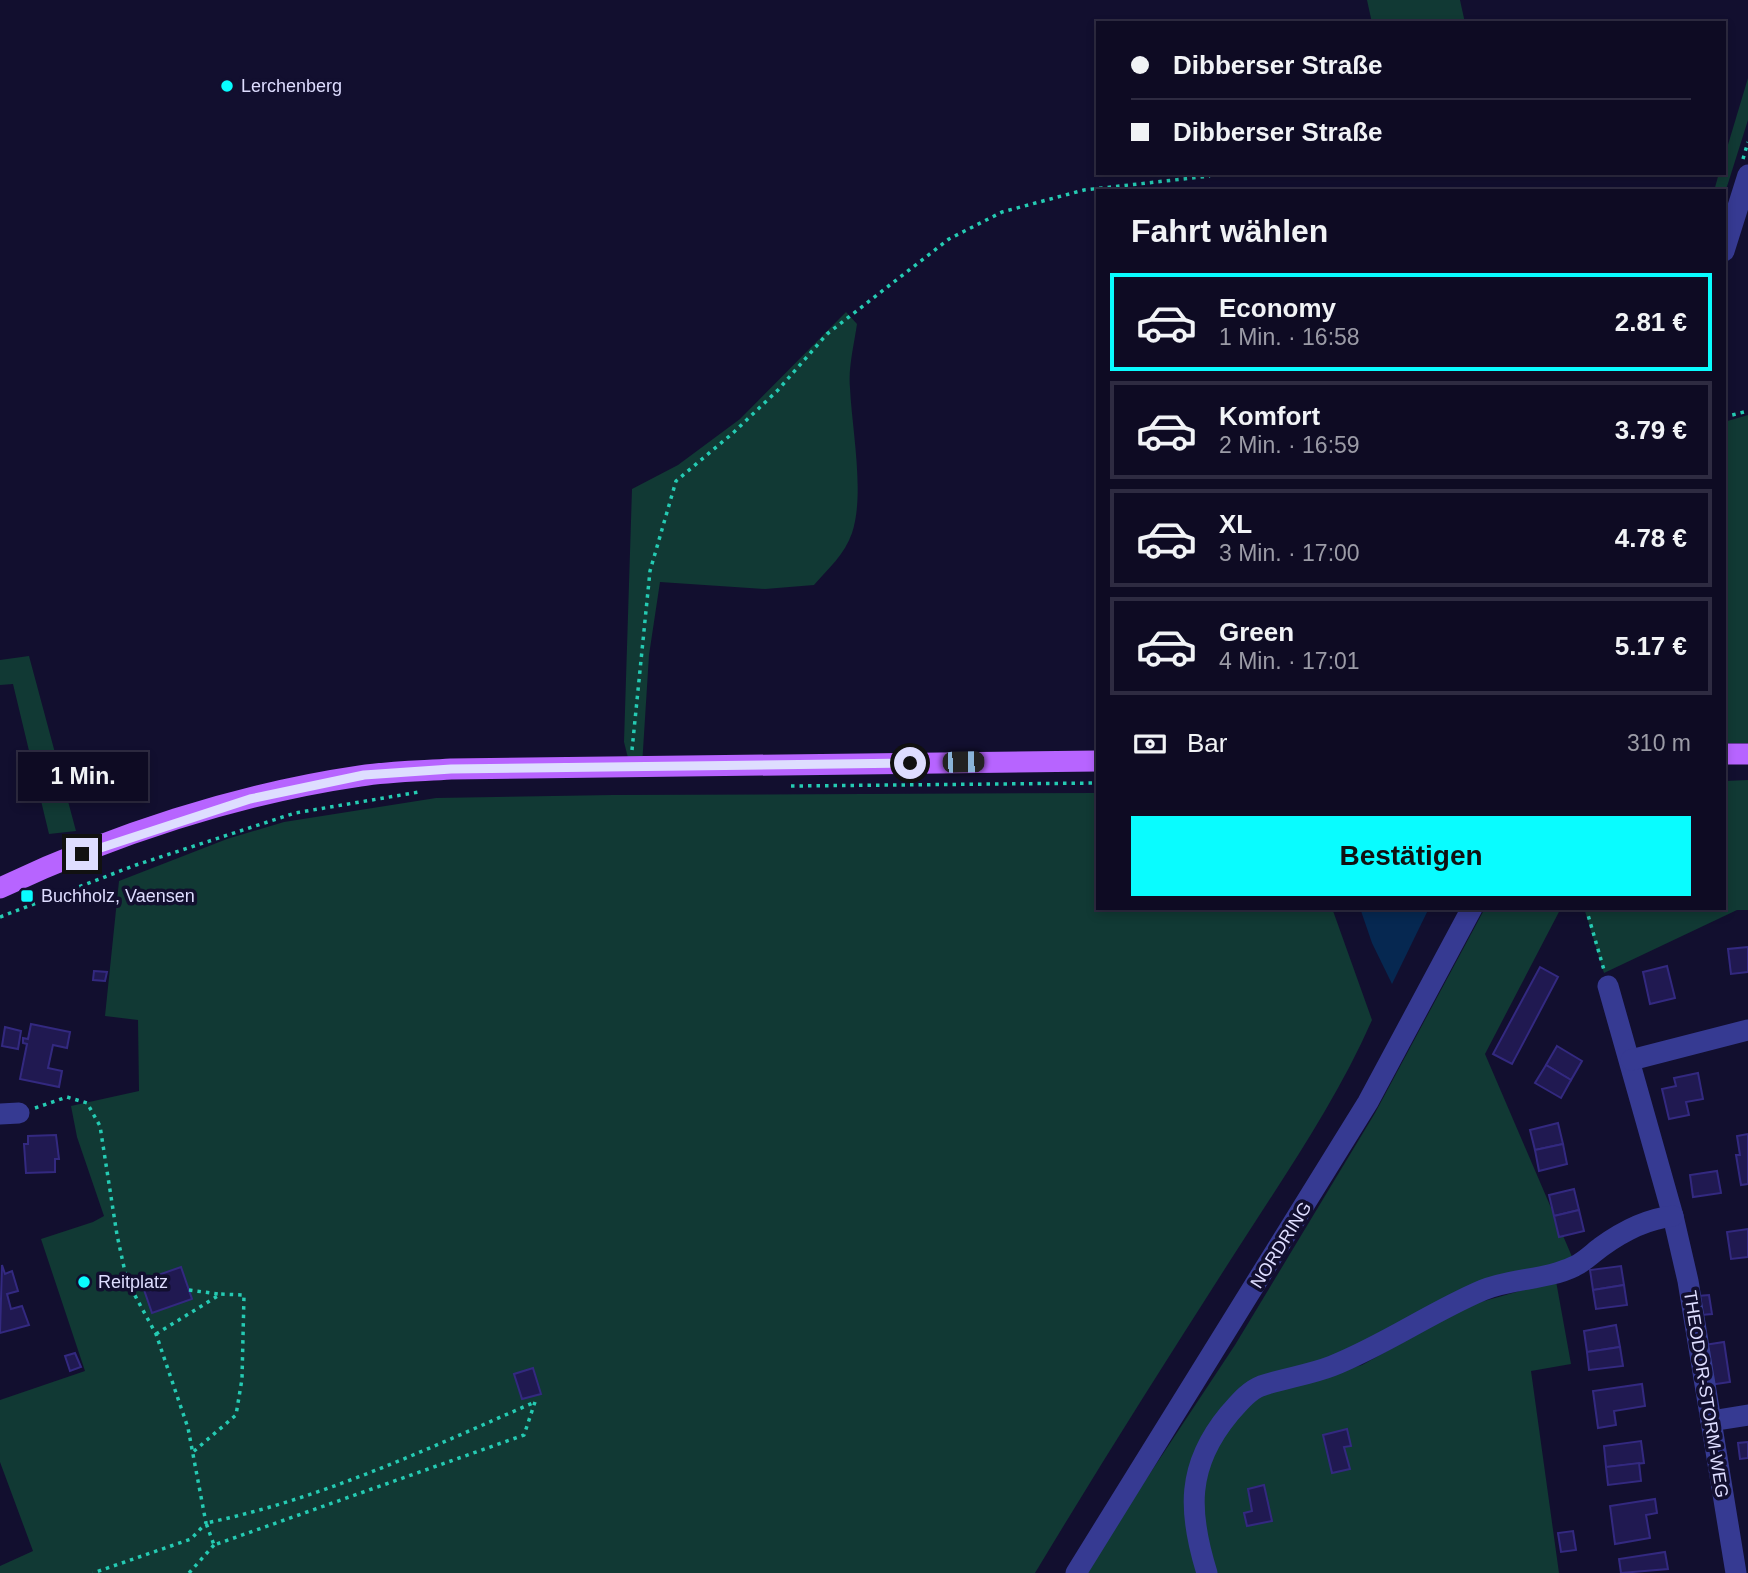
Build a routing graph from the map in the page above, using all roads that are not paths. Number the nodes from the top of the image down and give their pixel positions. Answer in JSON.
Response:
{"nodes":[{"id":1,"x":1748,"y":175,"type":"edge"},
{"id":2,"x":1726,"y":245,"type":"edge"},
{"id":3,"x":1726,"y":754,"type":"edge"},
{"id":4,"x":1748,"y":754,"type":"edge"},
{"id":5,"x":1096,"y":761,"type":"edge"},
{"id":6,"x":0,"y":888,"type":"edge"},
{"id":7,"x":1471,"y":910,"type":"edge"},
{"id":8,"x":1608,"y":986,"type":"road end"},
{"id":9,"x":1748,"y":1030,"type":"edge"},
{"id":10,"x":1631,"y":1060,"type":"junction"},
{"id":11,"x":1673,"y":1216,"type":"junction"},
{"id":12,"x":1748,"y":1415,"type":"edge"},
{"id":13,"x":1711,"y":1421,"type":"junction"},
{"id":14,"x":1076,"y":1573,"type":"edge"},
{"id":15,"x":1207,"y":1573,"type":"edge"},
{"id":16,"x":1736,"y":1573,"type":"edge"}],
"edges":[{"from":1,"to":2,"type":"street"},
{"from":3,"to":4,"type":"main road"},
{"from":5,"to":6,"type":"main road"},
{"from":7,"to":14,"type":"street","name":"NORDRING"},
{"from":8,"to":10,"type":"street","name":"THEODOR-STORM-WEG"},
{"from":9,"to":10,"type":"street"},
{"from":10,"to":11,"type":"street","name":"THEODOR-STORM-WEG"},
{"from":11,"to":13,"type":"street","name":"THEODOR-STORM-WEG"},
{"from":11,"to":15,"type":"street"},
{"from":12,"to":13,"type":"street"},
{"from":13,"to":16,"type":"street","name":"THEODOR-STORM-WEG"}]}
